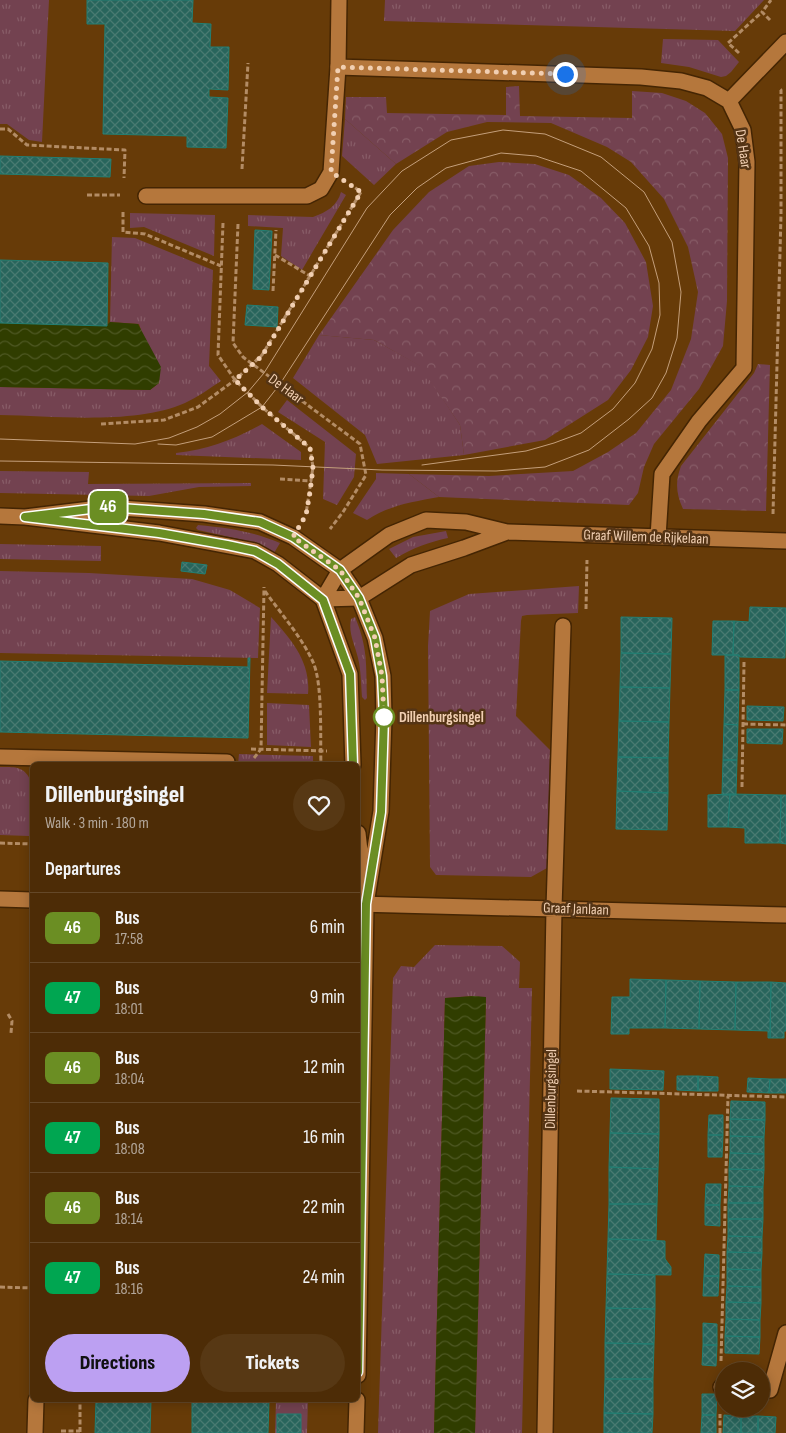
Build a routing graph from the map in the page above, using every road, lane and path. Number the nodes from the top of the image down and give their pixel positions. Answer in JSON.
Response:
{"nodes":[{"id":1,"x":339,"y":0,"type":"edge"},
{"id":2,"x":786,"y":42,"type":"edge"},
{"id":3,"x":248,"y":63,"type":"dead end"},
{"id":4,"x":338,"y":67,"type":"junction"},
{"id":5,"x":729,"y":101,"type":"junction"},
{"id":6,"x":0,"y":129,"type":"edge"},
{"id":7,"x":331,"y":172,"type":"junction"},
{"id":8,"x":87,"y":195,"type":"dead end"},
{"id":9,"x":123,"y":196,"type":"junction"},
{"id":10,"x":146,"y":196,"type":"joint"},
{"id":11,"x":235,"y":196,"type":"junction"},
{"id":12,"x":276,"y":230,"type":"dead end"},
{"id":13,"x":275,"y":255,"type":"junction"},
{"id":14,"x":221,"y":266,"type":"junction"},
{"id":15,"x":310,"y":276,"type":"junction"},
{"id":16,"x":273,"y":291,"type":"dead end"},
{"id":17,"x":252,"y":364,"type":"junction"},
{"id":18,"x":235,"y":380,"type":"junction"},
{"id":19,"x":101,"y":424,"type":"dead end"},
{"id":20,"x":280,"y":479,"type":"dead end"},
{"id":21,"x":312,"y":481,"type":"junction"},
{"id":22,"x":0,"y":516,"type":"edge"},
{"id":23,"x":25,"y":517,"type":"junction"},
{"id":24,"x":330,"y":529,"type":"dead end"},
{"id":25,"x":507,"y":532,"type":"junction"},
{"id":26,"x":293,"y":537,"type":"junction"},
{"id":27,"x":658,"y":537,"type":"junction"},
{"id":28,"x":786,"y":541,"type":"edge"},
{"id":29,"x":278,"y":564,"type":"junction"},
{"id":30,"x":340,"y":570,"type":"junction"},
{"id":31,"x":264,"y":588,"type":"junction"},
{"id":32,"x":359,"y":598,"type":"junction"},
{"id":33,"x":323,"y":600,"type":"junction"},
{"id":34,"x":563,"y":626,"type":"dead end"},
{"id":35,"x":744,"y":662,"type":"dead end"},
{"id":36,"x":744,"y":724,"type":"junction"},
{"id":37,"x":786,"y":726,"type":"edge"},
{"id":38,"x":261,"y":749,"type":"dead end"},
{"id":39,"x":0,"y":757,"type":"edge"},
{"id":40,"x":46,"y":762,"type":"edge"},
{"id":41,"x":227,"y":762,"type":"dead end"},
{"id":42,"x":321,"y":762,"type":"edge"},
{"id":43,"x":353,"y":762,"type":"edge"},
{"id":44,"x":742,"y":787,"type":"dead end"},
{"id":45,"x":0,"y":843,"type":"edge"},
{"id":46,"x":30,"y":844,"type":"edge"},
{"id":47,"x":360,"y":868,"type":"edge"},
{"id":48,"x":0,"y":899,"type":"edge"},
{"id":49,"x":30,"y":900,"type":"edge"},
{"id":50,"x":362,"y":904,"type":"edge"},
{"id":51,"x":554,"y":908,"type":"junction"},
{"id":52,"x":786,"y":915,"type":"edge"},
{"id":53,"x":8,"y":1014,"type":"dead end"},
{"id":54,"x":11,"y":1033,"type":"dead end"},
{"id":55,"x":551,"y":1090,"type":"junction"},
{"id":56,"x":728,"y":1096,"type":"junction"},
{"id":57,"x":786,"y":1097,"type":"edge"},
{"id":58,"x":360,"y":1139,"type":"edge"},
{"id":59,"x":0,"y":1287,"type":"edge"},
{"id":60,"x":30,"y":1288,"type":"edge"},
{"id":61,"x":786,"y":1333,"type":"edge"},
{"id":62,"x":723,"y":1362,"type":"edge"},
{"id":63,"x":770,"y":1390,"type":"edge"},
{"id":64,"x":36,"y":1402,"type":"edge"},
{"id":65,"x":80,"y":1402,"type":"edge"},
{"id":66,"x":357,"y":1402,"type":"edge"},
{"id":67,"x":721,"y":1417,"type":"edge"},
{"id":68,"x":60,"y":1432,"type":"dead end"},
{"id":69,"x":80,"y":1432,"type":"edge"},
{"id":70,"x":35,"y":1433,"type":"edge"},
{"id":71,"x":356,"y":1433,"type":"edge"},
{"id":72,"x":545,"y":1433,"type":"edge"},
{"id":73,"x":720,"y":1433,"type":"edge"}],
"edges":[{"from":1,"to":4,"type":"street"},
{"from":2,"to":5,"type":"street"},
{"from":3,"to":11,"type":"path"},
{"from":4,"to":5,"type":"street"},
{"from":4,"to":7,"type":"street"},
{"from":5,"to":27,"type":"street","name":"De Haar"},
{"from":6,"to":9,"type":"path"},
{"from":7,"to":11,"type":"street"},
{"from":7,"to":15,"type":"path"},
{"from":8,"to":9,"type":"path"},
{"from":9,"to":10,"type":"path"},
{"from":9,"to":14,"type":"path"},
{"from":10,"to":11,"type":"street"},
{"from":11,"to":14,"type":"path"},
{"from":11,"to":17,"type":"path","name":"De Haar"},
{"from":12,"to":13,"type":"path"},
{"from":13,"to":15,"type":"path"},
{"from":13,"to":16,"type":"path"},
{"from":14,"to":18,"type":"path"},
{"from":15,"to":17,"type":"path"},
{"from":17,"to":18,"type":"path"},
{"from":17,"to":24,"type":"path","name":"De Haar"},
{"from":18,"to":19,"type":"path"},
{"from":18,"to":21,"type":"path"},
{"from":20,"to":21,"type":"path"},
{"from":21,"to":26,"type":"path"},
{"from":22,"to":23,"type":"street"},
{"from":23,"to":26,"type":"street"},
{"from":23,"to":29,"type":"street"},
{"from":25,"to":27,"type":"street","name":"Graaf Willem de Rijkelaan"},
{"from":25,"to":30,"type":"street","name":"Graaf Willem de Rijkelaan"},
{"from":25,"to":32,"type":"street","name":"Graaf Willem de Rijkelaan"},
{"from":26,"to":30,"type":"street"},
{"from":27,"to":28,"type":"street","name":"Graaf Willem de Rijkelaan"},
{"from":29,"to":31,"type":"path"},
{"from":29,"to":33,"type":"street"},
{"from":30,"to":32,"type":"street"},
{"from":30,"to":33,"type":"street","name":"Graaf Willem de Rijkelaan"},
{"from":31,"to":38,"type":"path"},
{"from":31,"to":42,"type":"path"},
{"from":32,"to":33,"type":"street","name":"Graaf Willem de Rijkelaan"},
{"from":32,"to":50,"type":"street"},
{"from":33,"to":43,"type":"street"},
{"from":34,"to":51,"type":"street","name":"Dillenburgsingel"},
{"from":35,"to":36,"type":"path"},
{"from":36,"to":37,"type":"path"},
{"from":36,"to":44,"type":"path"},
{"from":39,"to":40,"type":"street"},
{"from":40,"to":41,"type":"street"},
{"from":45,"to":46,"type":"path"},
{"from":47,"to":50,"type":"street"},
{"from":48,"to":49,"type":"street"},
{"from":50,"to":51,"type":"street","name":"Graaf Janlaan"},
{"from":50,"to":58,"type":"street"},
{"from":51,"to":52,"type":"street","name":"Graaf Janlaan"},
{"from":51,"to":55,"type":"street","name":"Dillenburgsingel"},
{"from":53,"to":54,"type":"path"},
{"from":55,"to":56,"type":"path"},
{"from":55,"to":72,"type":"street","name":"Dillenburgsingel"},
{"from":56,"to":57,"type":"path"},
{"from":56,"to":62,"type":"path"},
{"from":59,"to":60,"type":"path"},
{"from":61,"to":63,"type":"street"},
{"from":64,"to":70,"type":"street"},
{"from":65,"to":69,"type":"path"},
{"from":66,"to":71,"type":"street"},
{"from":67,"to":73,"type":"path"},
{"from":68,"to":69,"type":"path"}]}
